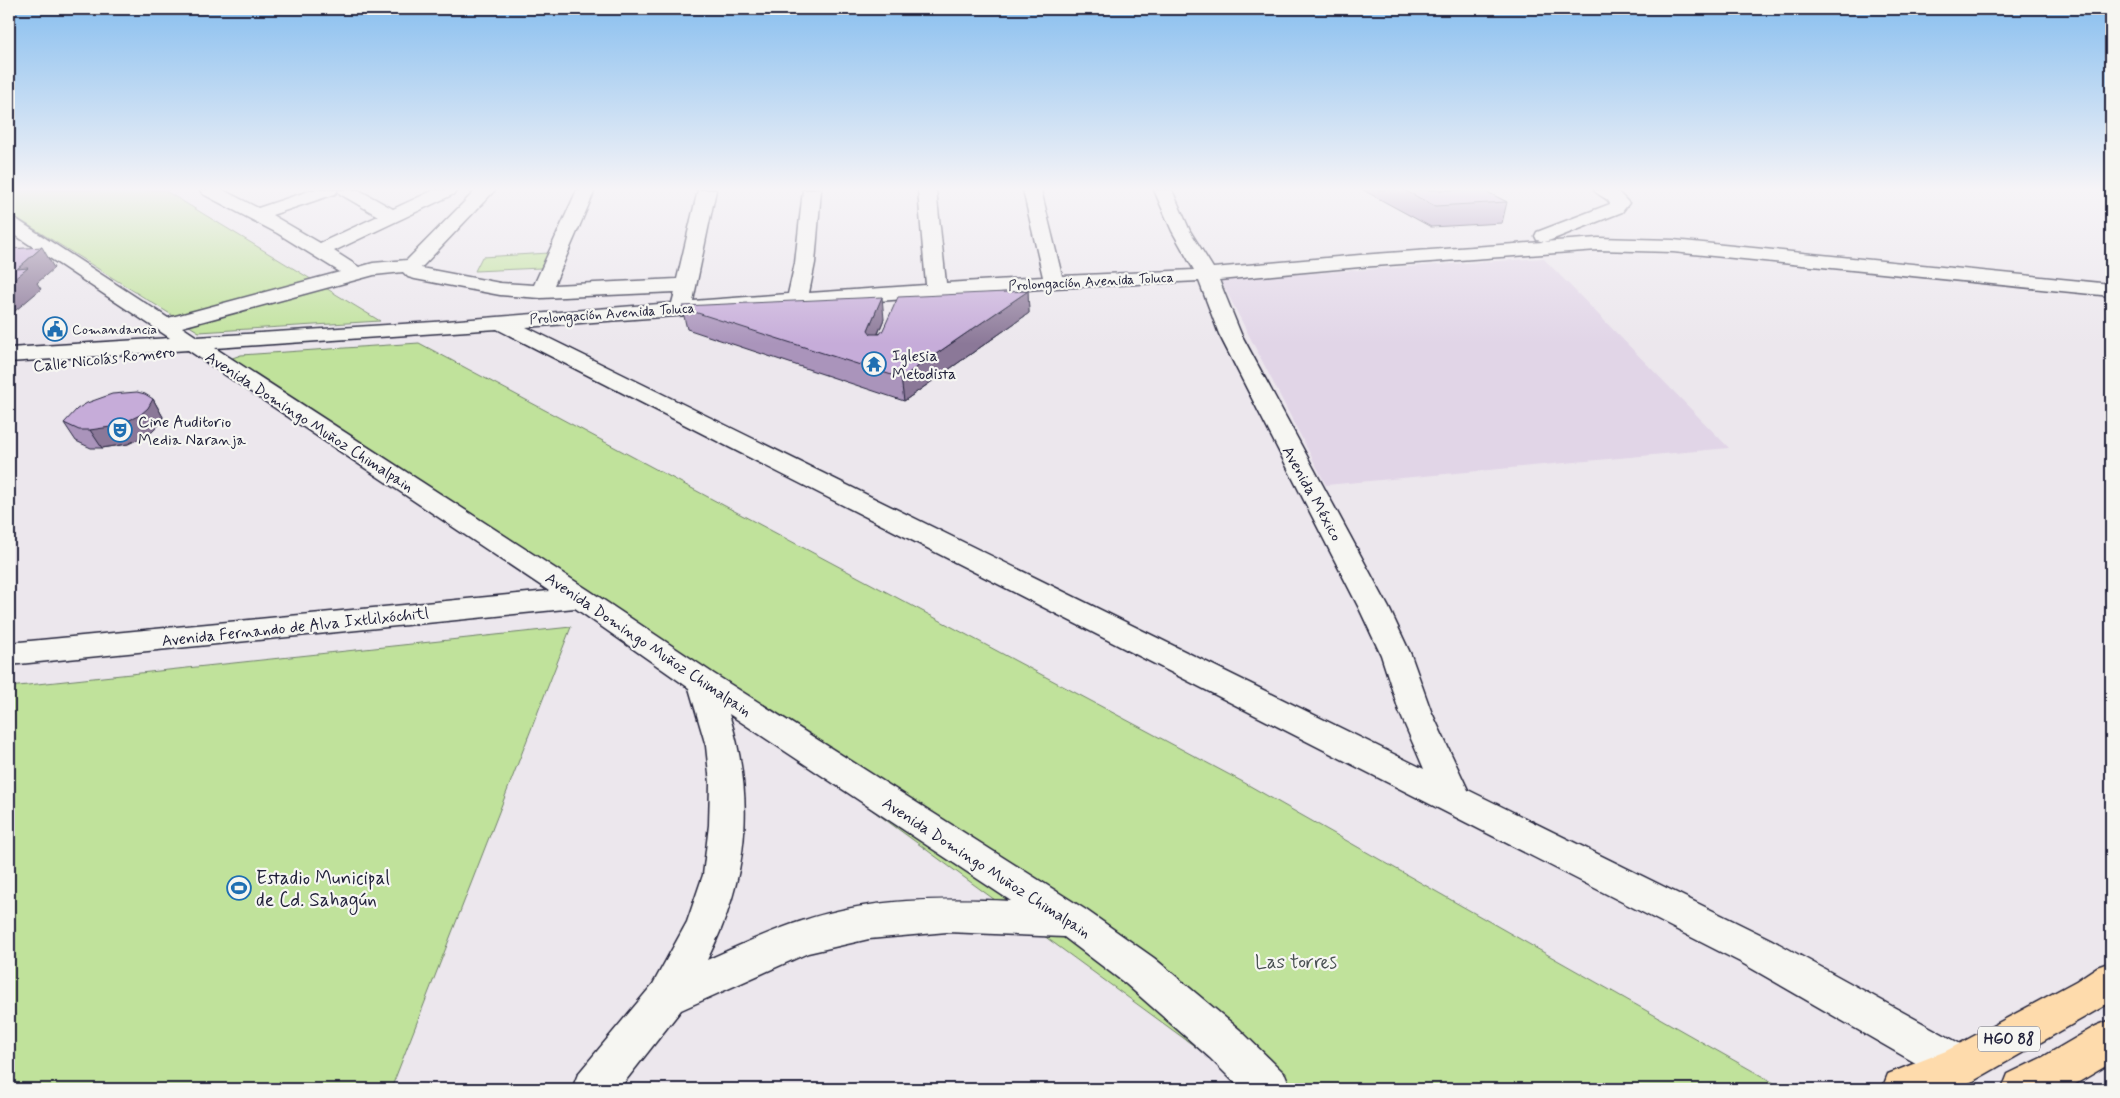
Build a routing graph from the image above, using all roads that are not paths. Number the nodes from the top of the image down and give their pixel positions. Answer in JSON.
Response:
{"nodes":[{"id":1,"x":37,"y":241,"type":"edge"},
{"id":2,"x":307,"y":241,"type":"edge"},
{"id":3,"x":339,"y":241,"type":"edge"},
{"id":4,"x":435,"y":241,"type":"edge"},
{"id":5,"x":563,"y":241,"type":"edge"},
{"id":6,"x":695,"y":241,"type":"edge"},
{"id":7,"x":807,"y":241,"type":"edge"},
{"id":8,"x":932,"y":241,"type":"edge"},
{"id":9,"x":1044,"y":241,"type":"edge"},
{"id":10,"x":1187,"y":241,"type":"edge"},
{"id":11,"x":320,"y":250,"type":"junction"},
{"id":12,"x":410,"y":266,"type":"junction"},
{"id":13,"x":356,"y":274,"type":"junction"},
{"id":14,"x":1207,"y":275,"type":"junction"},
{"id":15,"x":1054,"y":282,"type":"junction"},
{"id":16,"x":685,"y":285,"type":"junction"},
{"id":17,"x":937,"y":290,"type":"junction"},
{"id":18,"x":2111,"y":290,"type":"edge"},
{"id":19,"x":541,"y":292,"type":"junction"},
{"id":20,"x":796,"y":300,"type":"junction"},
{"id":21,"x":682,"y":308,"type":"junction"},
{"id":22,"x":500,"y":322,"type":"junction"},
{"id":23,"x":165,"y":324,"type":"junction"},
{"id":24,"x":203,"y":345,"type":"junction"},
{"id":25,"x":9,"y":355,"type":"edge"},
{"id":26,"x":57,"y":358,"type":"junction"},
{"id":27,"x":9,"y":367,"type":"edge"},
{"id":28,"x":580,"y":598,"type":"junction"},
{"id":29,"x":9,"y":654,"type":"edge"},
{"id":30,"x":703,"y":682,"type":"junction"},
{"id":31,"x":1455,"y":800,"type":"junction"},
{"id":32,"x":1073,"y":922,"type":"junction"},
{"id":33,"x":2111,"y":980,"type":"edge"},
{"id":34,"x":666,"y":997,"type":"junction"},
{"id":35,"x":2111,"y":1040,"type":"edge"},
{"id":36,"x":1960,"y":1066,"type":"junction"},
{"id":37,"x":592,"y":1089,"type":"edge"},
{"id":38,"x":1270,"y":1089,"type":"edge"},
{"id":39,"x":1903,"y":1089,"type":"edge"},
{"id":40,"x":2023,"y":1089,"type":"edge"}],
"edges":[{"from":1,"to":23,"type":"street","name":"Avenida Domingo Muñoz Chimalpain"},
{"from":2,"to":11,"type":"street"},
{"from":3,"to":11,"type":"street"},
{"from":4,"to":12,"type":"street"},
{"from":5,"to":19,"type":"street"},
{"from":6,"to":16,"type":"street"},
{"from":7,"to":20,"type":"street"},
{"from":8,"to":17,"type":"street"},
{"from":9,"to":15,"type":"street"},
{"from":10,"to":14,"type":"street","name":"Avenida México"},
{"from":11,"to":13,"type":"street"},
{"from":12,"to":13,"type":"street"},
{"from":12,"to":19,"type":"street","name":"Prolongación Avenida Toluca"},
{"from":13,"to":23,"type":"street"},
{"from":14,"to":15,"type":"street","name":"Prolongación Avenida Toluca"},
{"from":14,"to":18,"type":"street","name":"Prolongación Avenida Toluca"},
{"from":14,"to":31,"type":"street","name":"Avenida México"},
{"from":15,"to":17,"type":"street","name":"Prolongación Avenida Toluca"},
{"from":16,"to":19,"type":"street","name":"Prolongación Avenida Toluca"},
{"from":16,"to":21,"type":"street"},
{"from":17,"to":20,"type":"street","name":"Prolongación Avenida Toluca"},
{"from":20,"to":21,"type":"street","name":"Prolongación Avenida Toluca"},
{"from":21,"to":22,"type":"street","name":"Prolongación Avenida Toluca"},
{"from":22,"to":24,"type":"street","name":"Prolongación Avenida Toluca"},
{"from":22,"to":31,"type":"street"},
{"from":23,"to":24,"type":"street","name":"Avenida Domingo Muñoz Chimalpain"},
{"from":24,"to":26,"type":"street","name":"Calle Nicolás Romero"},
{"from":24,"to":28,"type":"street","name":"Avenida Domingo Muñoz Chimalpain"},
{"from":25,"to":26,"type":"street","name":"Calle Nicolás Romero"},
{"from":26,"to":27,"type":"street","name":"Calle Nicolás Romero"},
{"from":28,"to":29,"type":"street","name":"Avenida Fernando de Alva Ixtlilxóchitl"},
{"from":28,"to":30,"type":"street","name":"Avenida Domingo Muñoz Chimalpain"},
{"from":30,"to":32,"type":"street","name":"Avenida Domingo Muñoz Chimalpain"},
{"from":30,"to":34,"type":"street"},
{"from":31,"to":36,"type":"street"},
{"from":32,"to":34,"type":"street"},
{"from":32,"to":38,"type":"street","name":"Avenida Domingo Muñoz Chimalpain"},
{"from":33,"to":36,"type":"main road","number":"HGO 88"},
{"from":34,"to":37,"type":"street"},
{"from":35,"to":40,"type":"main road"},
{"from":36,"to":39,"type":"main road","number":"HGO 88"}]}
